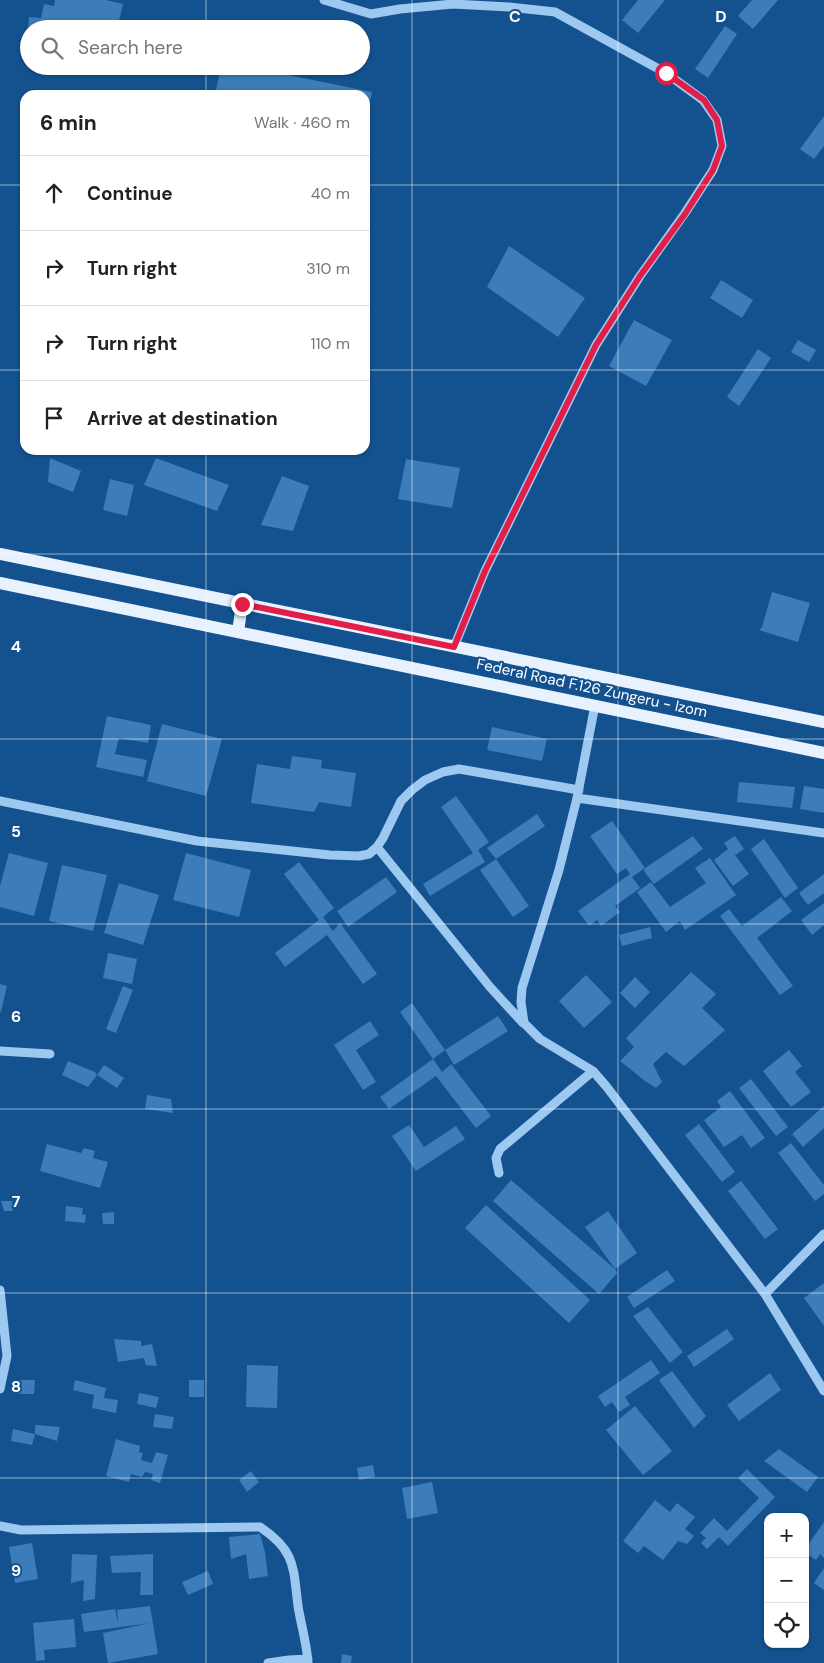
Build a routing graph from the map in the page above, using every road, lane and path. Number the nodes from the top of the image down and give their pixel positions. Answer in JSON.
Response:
{"nodes":[{"id":1,"x":324,"y":0,"type":"edge"},
{"id":2,"x":0,"y":554,"type":"edge"},
{"id":3,"x":0,"y":583,"type":"edge"},
{"id":4,"x":242,"y":604,"type":"junction"},
{"id":5,"x":238,"y":632,"type":"junction"},
{"id":6,"x":454,"y":647,"type":"junction"},
{"id":7,"x":595,"y":705,"type":"junction"},
{"id":8,"x":824,"y":722,"type":"edge"},
{"id":9,"x":824,"y":753,"type":"edge"},
{"id":10,"x":578,"y":794,"type":"junction"},
{"id":11,"x":0,"y":801,"type":"edge"},
{"id":12,"x":824,"y":833,"type":"edge"},
{"id":13,"x":377,"y":848,"type":"junction"},
{"id":14,"x":524,"y":1023,"type":"junction"},
{"id":15,"x":0,"y":1051,"type":"edge"},
{"id":16,"x":50,"y":1054,"type":"dead end"},
{"id":17,"x":593,"y":1071,"type":"junction"},
{"id":18,"x":499,"y":1173,"type":"dead end"},
{"id":19,"x":824,"y":1234,"type":"edge"},
{"id":20,"x":0,"y":1290,"type":"edge"},
{"id":21,"x":765,"y":1294,"type":"junction"},
{"id":22,"x":0,"y":1389,"type":"edge"},
{"id":23,"x":824,"y":1391,"type":"edge"},
{"id":24,"x":0,"y":1526,"type":"edge"},
{"id":25,"x":308,"y":1661,"type":"edge"},
{"id":26,"x":268,"y":1663,"type":"edge"}],
"edges":[{"from":1,"to":6,"type":"street"},
{"from":2,"to":4,"type":"main road","name":"Federal Road F.126 Zungeru - Izom"},
{"from":3,"to":5,"type":"main road","name":"Federal Road F.126 Zungeru - Izom"},
{"from":4,"to":5,"type":"main road"},
{"from":4,"to":6,"type":"main road","name":"Federal Road F.126 Zungeru - Izom"},
{"from":5,"to":7,"type":"main road","name":"Federal Road F.126 Zungeru - Izom"},
{"from":6,"to":8,"type":"main road","name":"Federal Road F.126 Zungeru - Izom"},
{"from":7,"to":9,"type":"main road","name":"Federal Road F.126 Zungeru - Izom"},
{"from":7,"to":10,"type":"street"},
{"from":10,"to":12,"type":"street"},
{"from":10,"to":13,"type":"street"},
{"from":10,"to":14,"type":"street"},
{"from":11,"to":13,"type":"street"},
{"from":13,"to":14,"type":"street"},
{"from":14,"to":17,"type":"street"},
{"from":15,"to":16,"type":"street"},
{"from":17,"to":18,"type":"street"},
{"from":17,"to":21,"type":"street"},
{"from":19,"to":21,"type":"street"},
{"from":20,"to":22,"type":"street"},
{"from":21,"to":23,"type":"street"},
{"from":24,"to":25,"type":"street"},
{"from":25,"to":26,"type":"street"}]}
